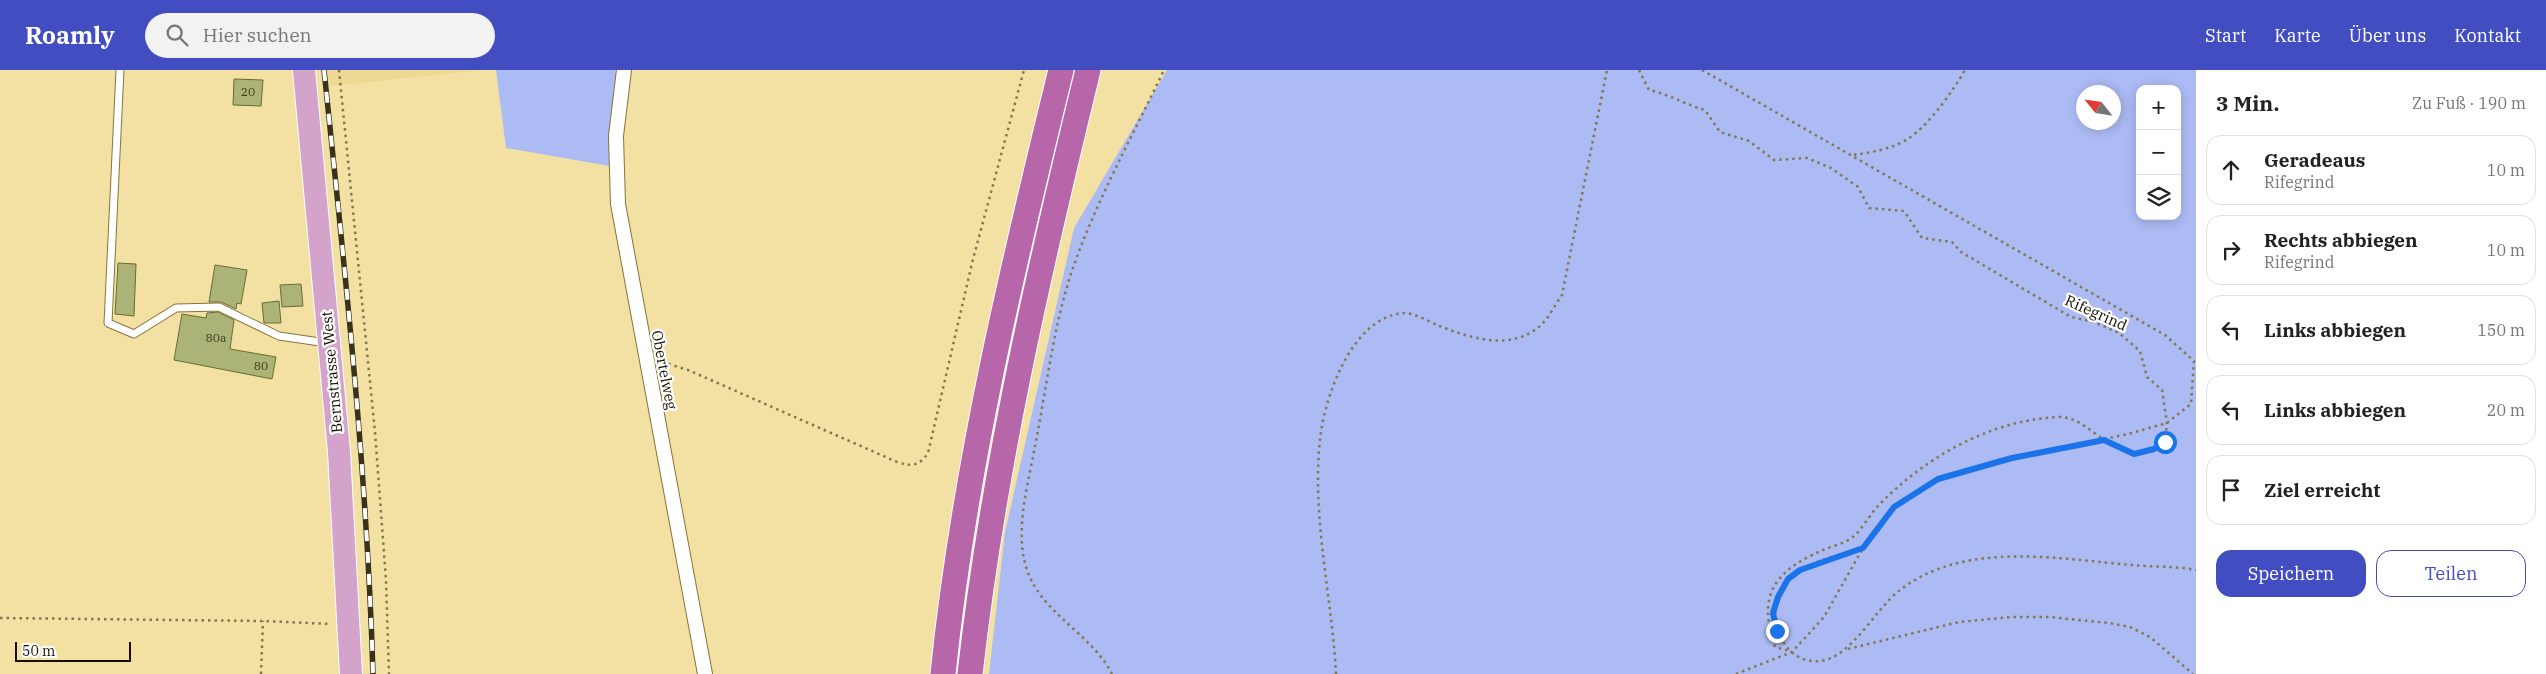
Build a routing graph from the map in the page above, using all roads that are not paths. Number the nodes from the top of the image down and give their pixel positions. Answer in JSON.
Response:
{"nodes":[{"id":1,"x":120,"y":70,"type":"edge"},
{"id":2,"x":304,"y":70,"type":"edge"},
{"id":3,"x":624,"y":70,"type":"edge"},
{"id":4,"x":1060,"y":70,"type":"edge"},
{"id":5,"x":1088,"y":70,"type":"edge"},
{"id":6,"x":329,"y":343,"type":"junction"},
{"id":7,"x":350,"y":674,"type":"edge"},
{"id":8,"x":705,"y":674,"type":"edge"},
{"id":9,"x":943,"y":674,"type":"edge"},
{"id":10,"x":970,"y":674,"type":"edge"}],
"edges":[{"from":1,"to":6,"type":"lane"},
{"from":2,"to":6,"type":"main road","name":"Bernstrasse West"},
{"from":3,"to":8,"type":"street","name":"Obertelweg"},
{"from":4,"to":9,"type":"highway"},
{"from":5,"to":10,"type":"highway"},
{"from":6,"to":7,"type":"main road","name":"Bernstrasse West"}]}
